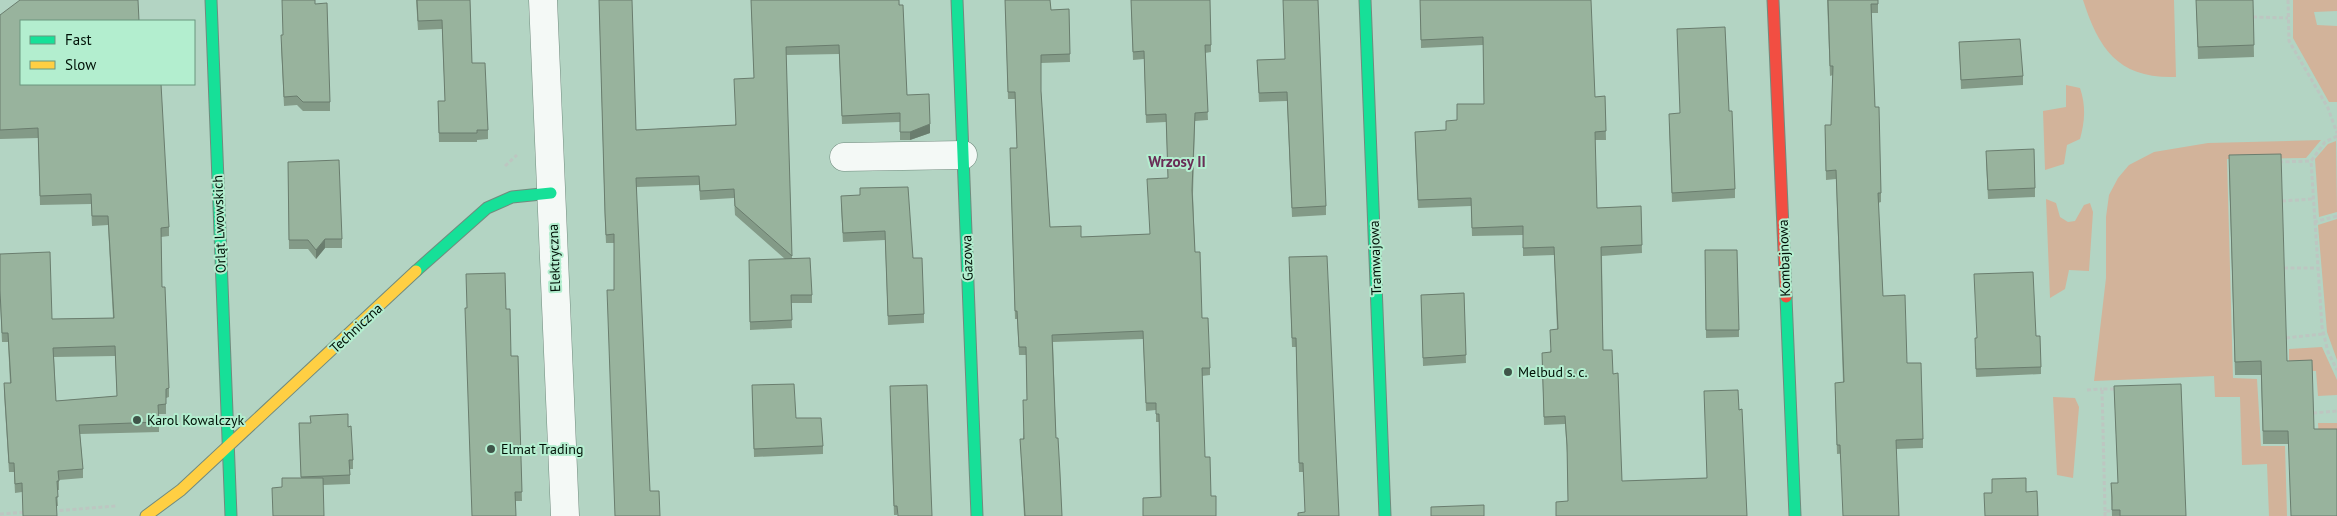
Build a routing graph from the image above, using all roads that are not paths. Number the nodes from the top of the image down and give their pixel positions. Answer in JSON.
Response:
{"nodes":[{"id":1,"x":211,"y":0,"type":"edge"},
{"id":2,"x":543,"y":0,"type":"edge"},
{"id":3,"x":957,"y":0,"type":"edge"},
{"id":4,"x":1365,"y":0,"type":"edge"},
{"id":5,"x":1773,"y":0,"type":"edge"},
{"id":6,"x":963,"y":155,"type":"junction"},
{"id":7,"x":844,"y":157,"type":"dead end"},
{"id":8,"x":551,"y":193,"type":"junction"},
{"id":9,"x":227,"y":447,"type":"junction"},
{"id":10,"x":146,"y":516,"type":"edge"},
{"id":11,"x":231,"y":516,"type":"edge"},
{"id":12,"x":565,"y":516,"type":"edge"},
{"id":13,"x":977,"y":516,"type":"edge"},
{"id":14,"x":1385,"y":516,"type":"edge"},
{"id":15,"x":1795,"y":516,"type":"edge"}],
"edges":[{"from":1,"to":9,"type":"street","name":"Orląt Lwowskich"},
{"from":2,"to":8,"type":"street","name":"Elektryczna"},
{"from":3,"to":6,"type":"street","name":"Gazowa"},
{"from":4,"to":14,"type":"street","name":"Tramwajowa"},
{"from":5,"to":15,"type":"street","name":"Kombajnowa"},
{"from":6,"to":7,"type":"street"},
{"from":6,"to":13,"type":"street","name":"Gazowa"},
{"from":8,"to":9,"type":"street","name":"Techniczna"},
{"from":8,"to":12,"type":"street","name":"Elektryczna"},
{"from":9,"to":10,"type":"street","name":"Techniczna"},
{"from":9,"to":11,"type":"street"}]}
